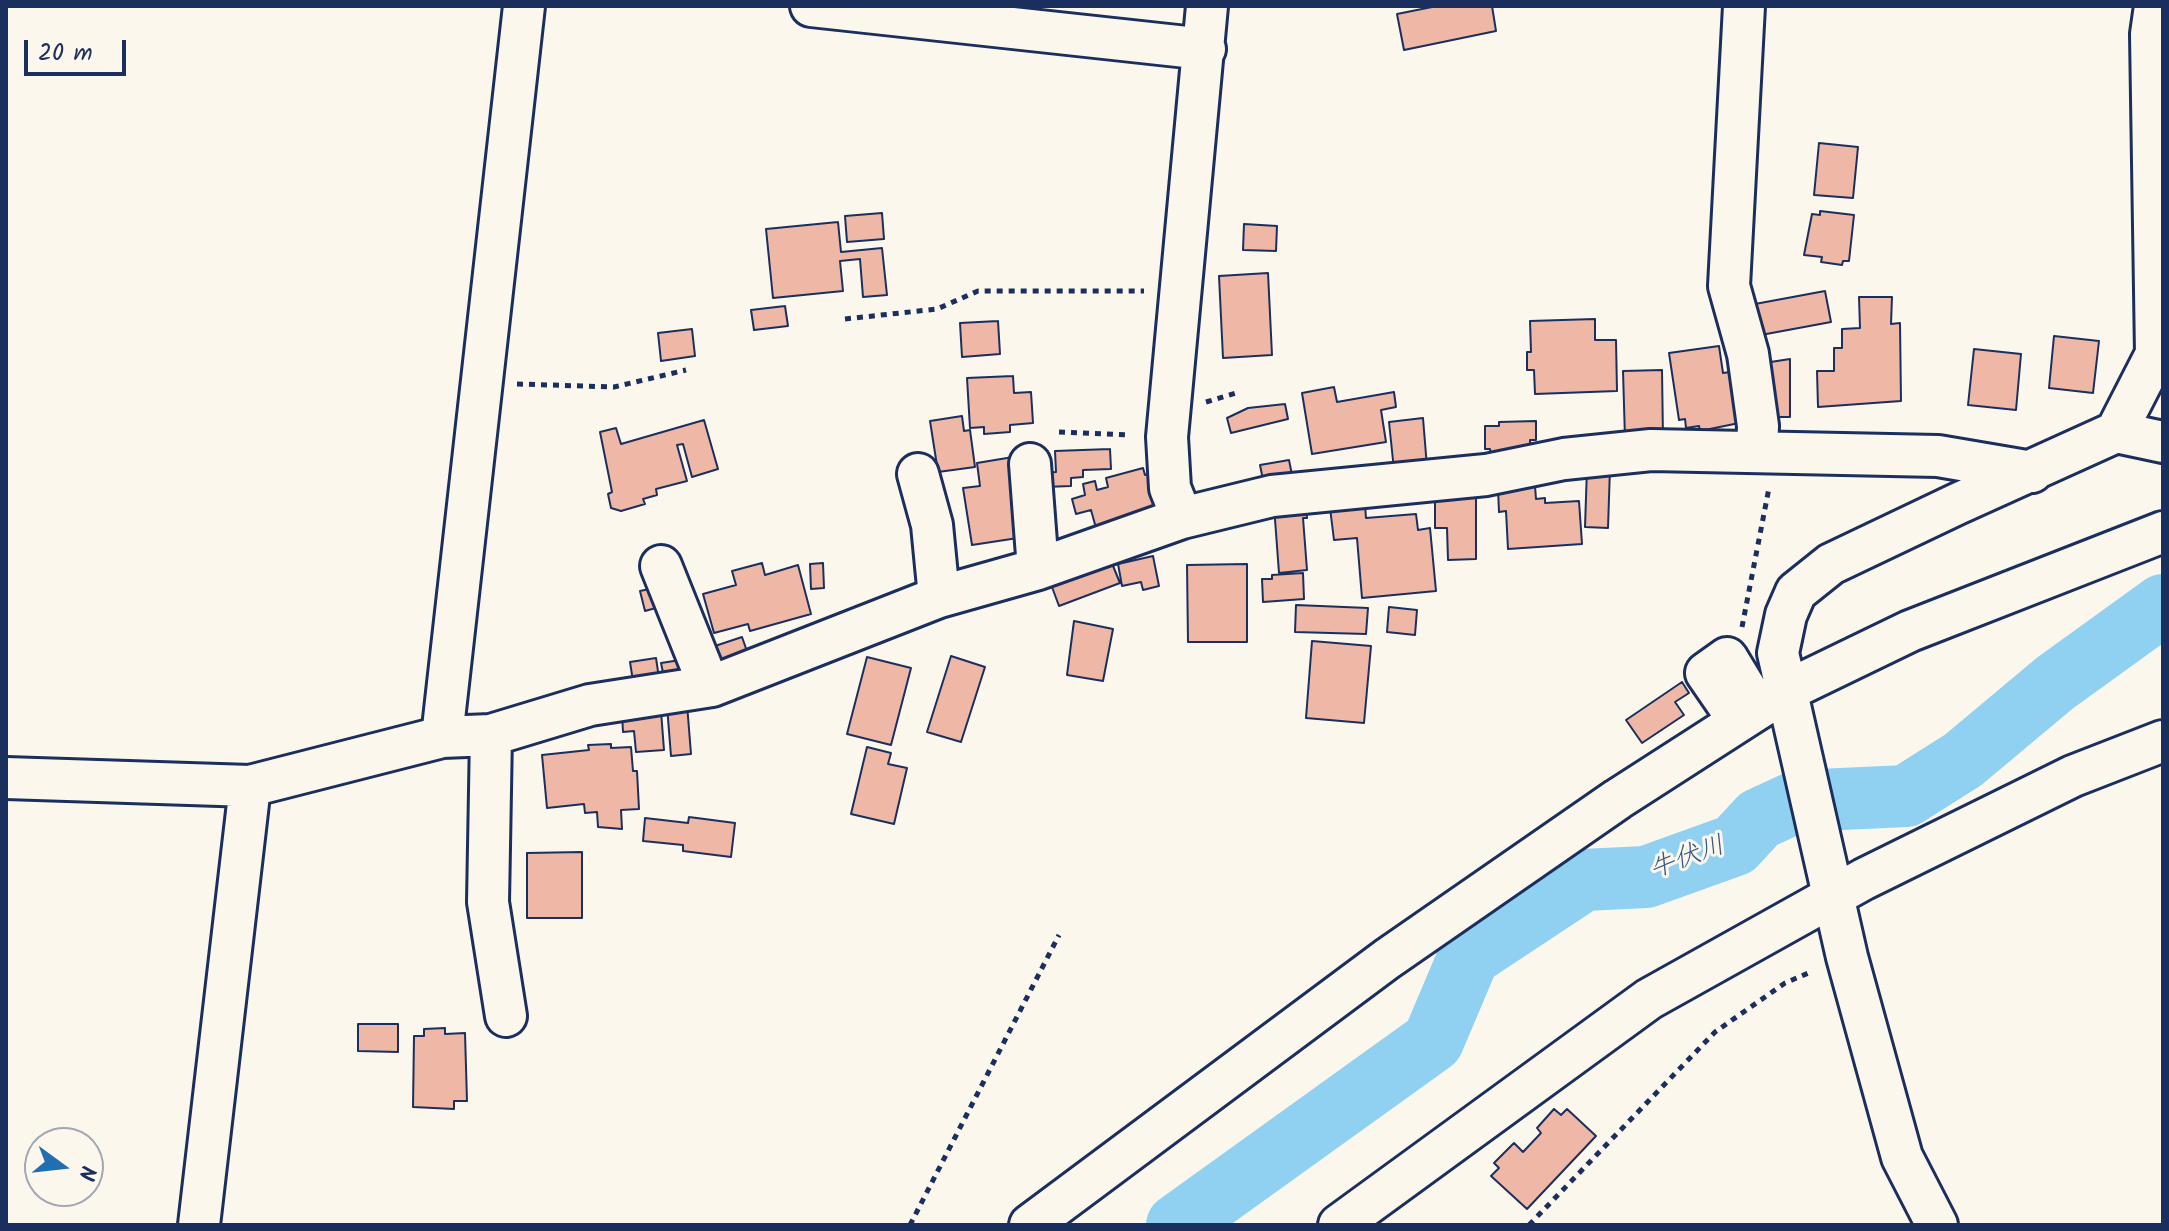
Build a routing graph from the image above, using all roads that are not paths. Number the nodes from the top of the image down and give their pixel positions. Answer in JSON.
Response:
{"nodes":[{"id":1,"x":524,"y":6,"type":"edge"},
{"id":2,"x":811,"y":6,"type":"edge"},
{"id":3,"x":1207,"y":6,"type":"edge"},
{"id":4,"x":1744,"y":6,"type":"edge"},
{"id":5,"x":2155,"y":6,"type":"edge"},
{"id":6,"x":1205,"y":49,"type":"junction"},
{"id":7,"x":2116,"y":432,"type":"junction"},
{"id":8,"x":2163,"y":442,"type":"edge"},
{"id":9,"x":1757,"y":451,"type":"junction"},
{"id":10,"x":1030,"y":464,"type":"dead end"},
{"id":11,"x":2032,"y":472,"type":"junction"},
{"id":12,"x":918,"y":474,"type":"dead end"},
{"id":13,"x":1182,"y":518,"type":"junction"},
{"id":14,"x":2163,"y":532,"type":"edge"},
{"id":15,"x":661,"y":566,"type":"dead end"},
{"id":16,"x":1038,"y":569,"type":"junction"},
{"id":17,"x":939,"y":597,"type":"junction"},
{"id":18,"x":709,"y":686,"type":"junction"},
{"id":19,"x":1768,"y":710,"type":"junction"},
{"id":20,"x":491,"y":735,"type":"junction"},
{"id":21,"x":442,"y":737,"type":"junction"},
{"id":22,"x":2163,"y":741,"type":"edge"},
{"id":23,"x":6,"y":778,"type":"edge"},
{"id":24,"x":250,"y":786,"type":"junction"},
{"id":25,"x":1831,"y":882,"type":"junction"},
{"id":26,"x":506,"y":1016,"type":"dead end"},
{"id":27,"x":199,"y":1225,"type":"edge"},
{"id":28,"x":1030,"y":1225,"type":"edge"},
{"id":29,"x":1339,"y":1225,"type":"edge"},
{"id":30,"x":1937,"y":1225,"type":"edge"}],
"edges":[{"from":1,"to":21,"type":"street"},
{"from":2,"to":6,"type":"street"},
{"from":3,"to":6,"type":"street"},
{"from":4,"to":9,"type":"street"},
{"from":5,"to":7,"type":"street"},
{"from":6,"to":13,"type":"street"},
{"from":7,"to":8,"type":"street"},
{"from":7,"to":11,"type":"street"},
{"from":9,"to":11,"type":"street"},
{"from":9,"to":13,"type":"street"},
{"from":10,"to":16,"type":"street"},
{"from":11,"to":19,"type":"street"},
{"from":12,"to":17,"type":"street"},
{"from":13,"to":16,"type":"street"},
{"from":14,"to":19,"type":"street"},
{"from":15,"to":18,"type":"street"},
{"from":16,"to":17,"type":"street"},
{"from":17,"to":18,"type":"street"},
{"from":18,"to":20,"type":"street"},
{"from":19,"to":25,"type":"street"},
{"from":19,"to":28,"type":"street"},
{"from":20,"to":21,"type":"street"},
{"from":20,"to":26,"type":"street"},
{"from":21,"to":24,"type":"street"},
{"from":22,"to":25,"type":"street"},
{"from":23,"to":24,"type":"street"},
{"from":24,"to":27,"type":"street"},
{"from":25,"to":29,"type":"street"},
{"from":25,"to":30,"type":"street"}]}
